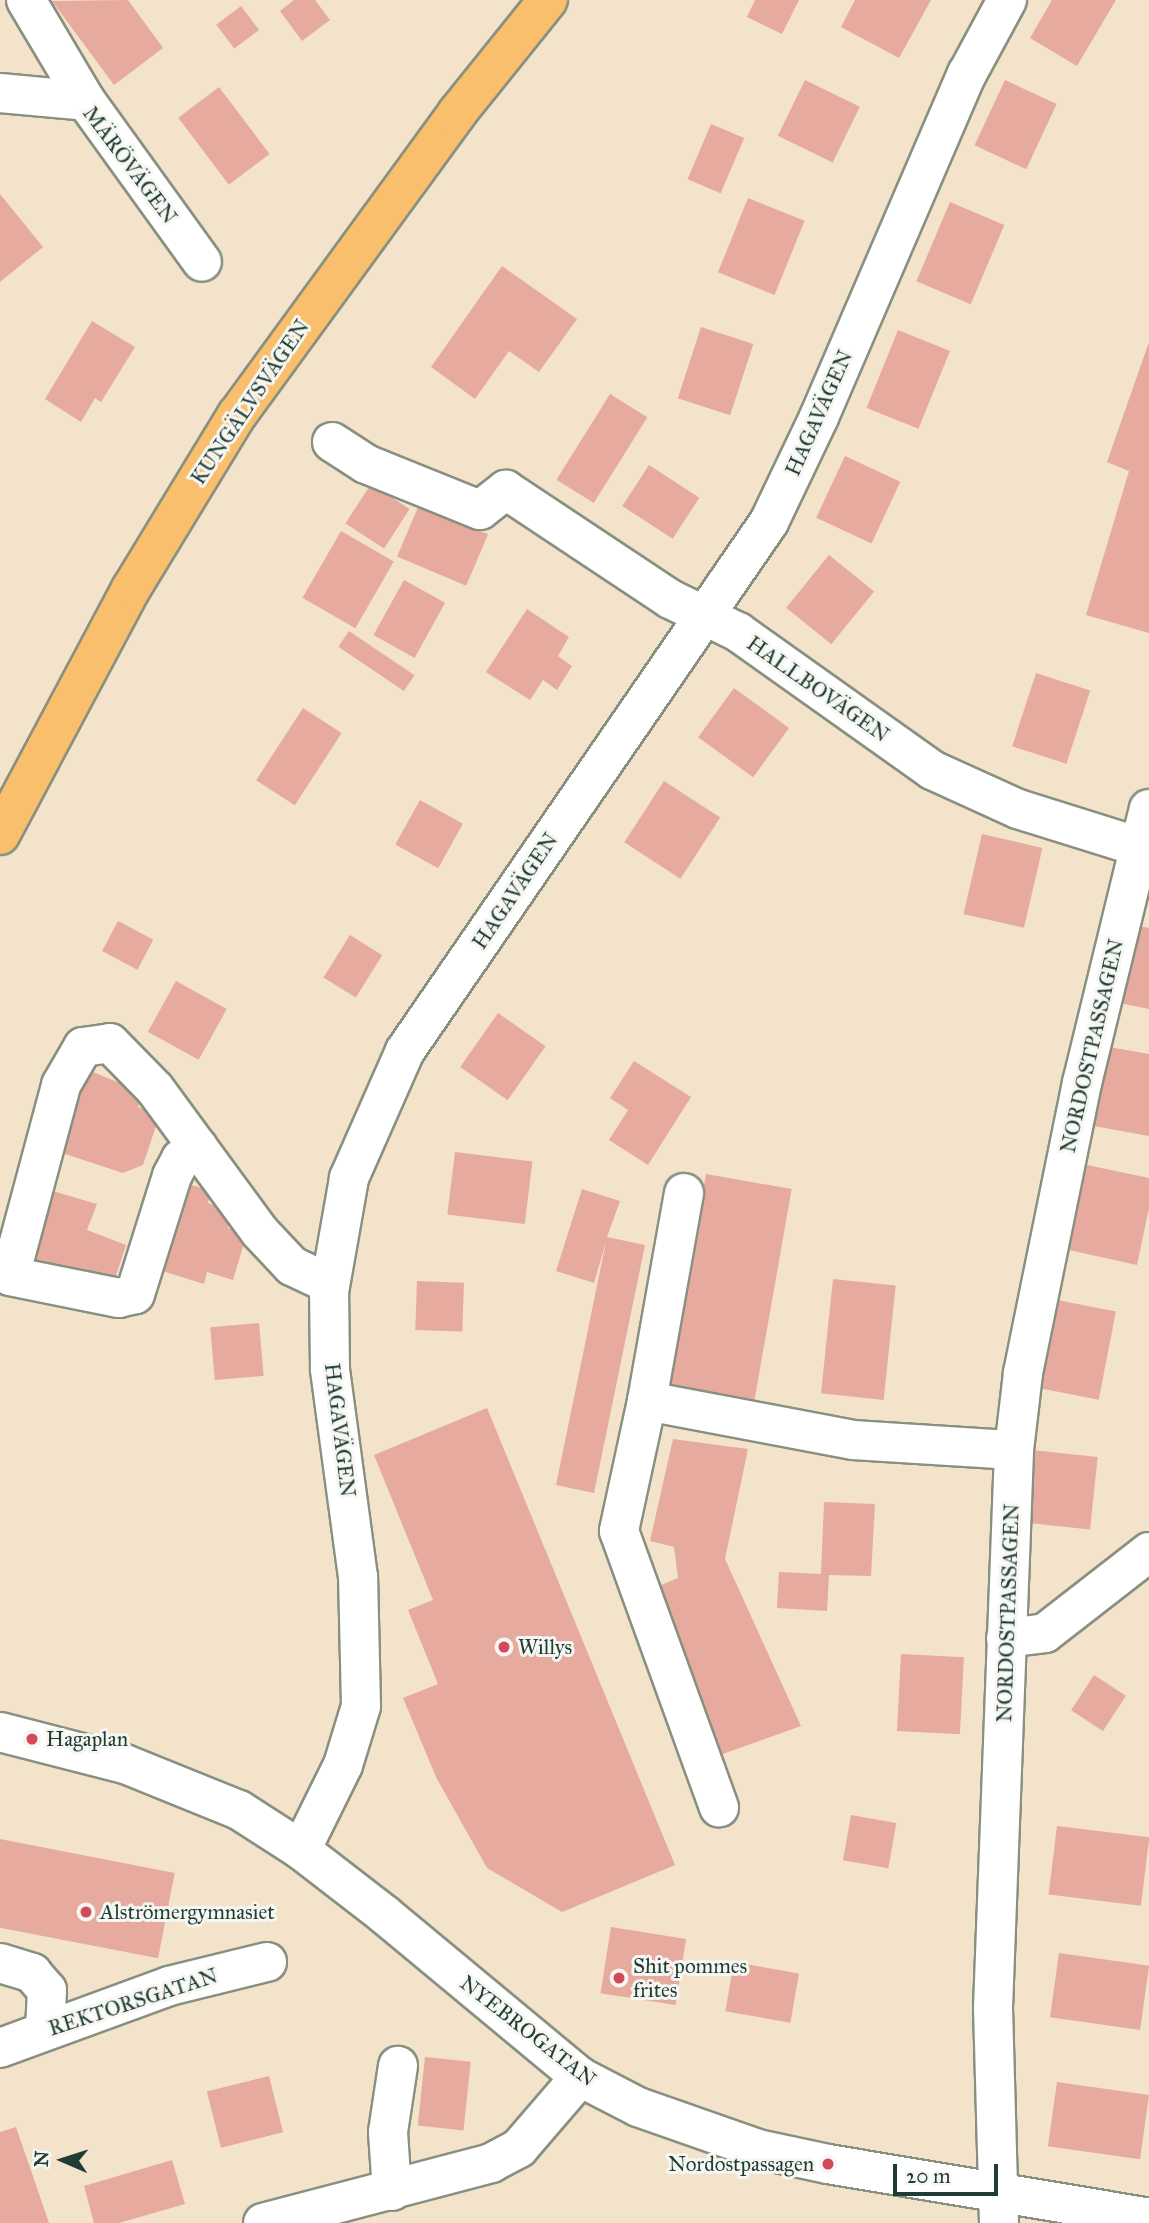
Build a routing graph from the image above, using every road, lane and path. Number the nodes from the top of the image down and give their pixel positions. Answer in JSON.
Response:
{"nodes":[{"id":1,"x":26,"y":0,"type":"edge"},
{"id":2,"x":548,"y":0,"type":"edge"},
{"id":3,"x":1007,"y":0,"type":"edge"},
{"id":4,"x":0,"y":93,"type":"edge"},
{"id":5,"x":86,"y":101,"type":"junction"},
{"id":6,"x":201,"y":262,"type":"dead end"},
{"id":7,"x":332,"y":442,"type":"dead end"},
{"id":8,"x":702,"y":618,"type":"junction"},
{"id":9,"x":1149,"y":809,"type":"edge"},
{"id":10,"x":0,"y":835,"type":"edge"},
{"id":11,"x":1143,"y":849,"type":"edge"},
{"id":12,"x":198,"y":1147,"type":"junction"},
{"id":13,"x":684,"y":1193,"type":"dead end"},
{"id":14,"x":330,"y":1284,"type":"junction"},
{"id":15,"x":647,"y":1401,"type":"junction"},
{"id":16,"x":1014,"y":1450,"type":"junction"},
{"id":17,"x":1149,"y":1552,"type":"edge"},
{"id":18,"x":1006,"y":1638,"type":"junction"},
{"id":19,"x":0,"y":1732,"type":"edge"},
{"id":20,"x":719,"y":1808,"type":"dead end"},
{"id":21,"x":301,"y":1850,"type":"junction"},
{"id":22,"x":267,"y":1962,"type":"dead end"},
{"id":23,"x":0,"y":1963,"type":"edge"},
{"id":24,"x":45,"y":2030,"type":"junction"},
{"id":25,"x":0,"y":2048,"type":"edge"},
{"id":26,"x":398,"y":2066,"type":"dead end"},
{"id":27,"x":580,"y":2077,"type":"junction"},
{"id":28,"x":392,"y":2191,"type":"junction"},
{"id":29,"x":999,"y":2210,"type":"edge"},
{"id":30,"x":1149,"y":2218,"type":"edge"},
{"id":31,"x":263,"y":2223,"type":"edge"}],
"edges":[{"from":1,"to":5,"type":"street"},
{"from":2,"to":10,"type":"main road","name":"KUNGÄLVSVÄGEN"},
{"from":3,"to":8,"type":"street","name":"HAGAVÄGEN"},
{"from":4,"to":5,"type":"street","name":"MÄRÖVÄGEN"},
{"from":5,"to":6,"type":"street","name":"MÄRÖVÄGEN"},
{"from":7,"to":8,"type":"street","name":"HALLBOVÄGEN"},
{"from":8,"to":11,"type":"street","name":"HALLBOVÄGEN"},
{"from":8,"to":14,"type":"street","name":"HAGAVÄGEN"},
{"from":9,"to":11,"type":"street","name":"NORDOSTPASSAGEN"},
{"from":11,"to":16,"type":"street","name":"NORDOSTPASSAGEN"},
{"from":12,"to":12,"type":"street"},
{"from":12,"to":14,"type":"street"},
{"from":13,"to":15,"type":"street"},
{"from":14,"to":21,"type":"street","name":"HAGAVÄGEN"},
{"from":15,"to":16,"type":"street"},
{"from":15,"to":20,"type":"street"},
{"from":16,"to":18,"type":"street","name":"NORDOSTPASSAGEN"},
{"from":17,"to":18,"type":"street"},
{"from":18,"to":29,"type":"street","name":"NORDOSTPASSAGEN"},
{"from":19,"to":21,"type":"street","name":"NYEBROGATAN"},
{"from":21,"to":27,"type":"street","name":"NYEBROGATAN"},
{"from":22,"to":24,"type":"street","name":"REKTORSGATAN"},
{"from":23,"to":24,"type":"street"},
{"from":24,"to":25,"type":"street","name":"REKTORSGATAN"},
{"from":26,"to":28,"type":"street"},
{"from":27,"to":28,"type":"street"},
{"from":27,"to":29,"type":"street","name":"NYEBROGATAN"},
{"from":28,"to":31,"type":"street"},
{"from":29,"to":30,"type":"street","name":"NYEBROGATAN"}]}
